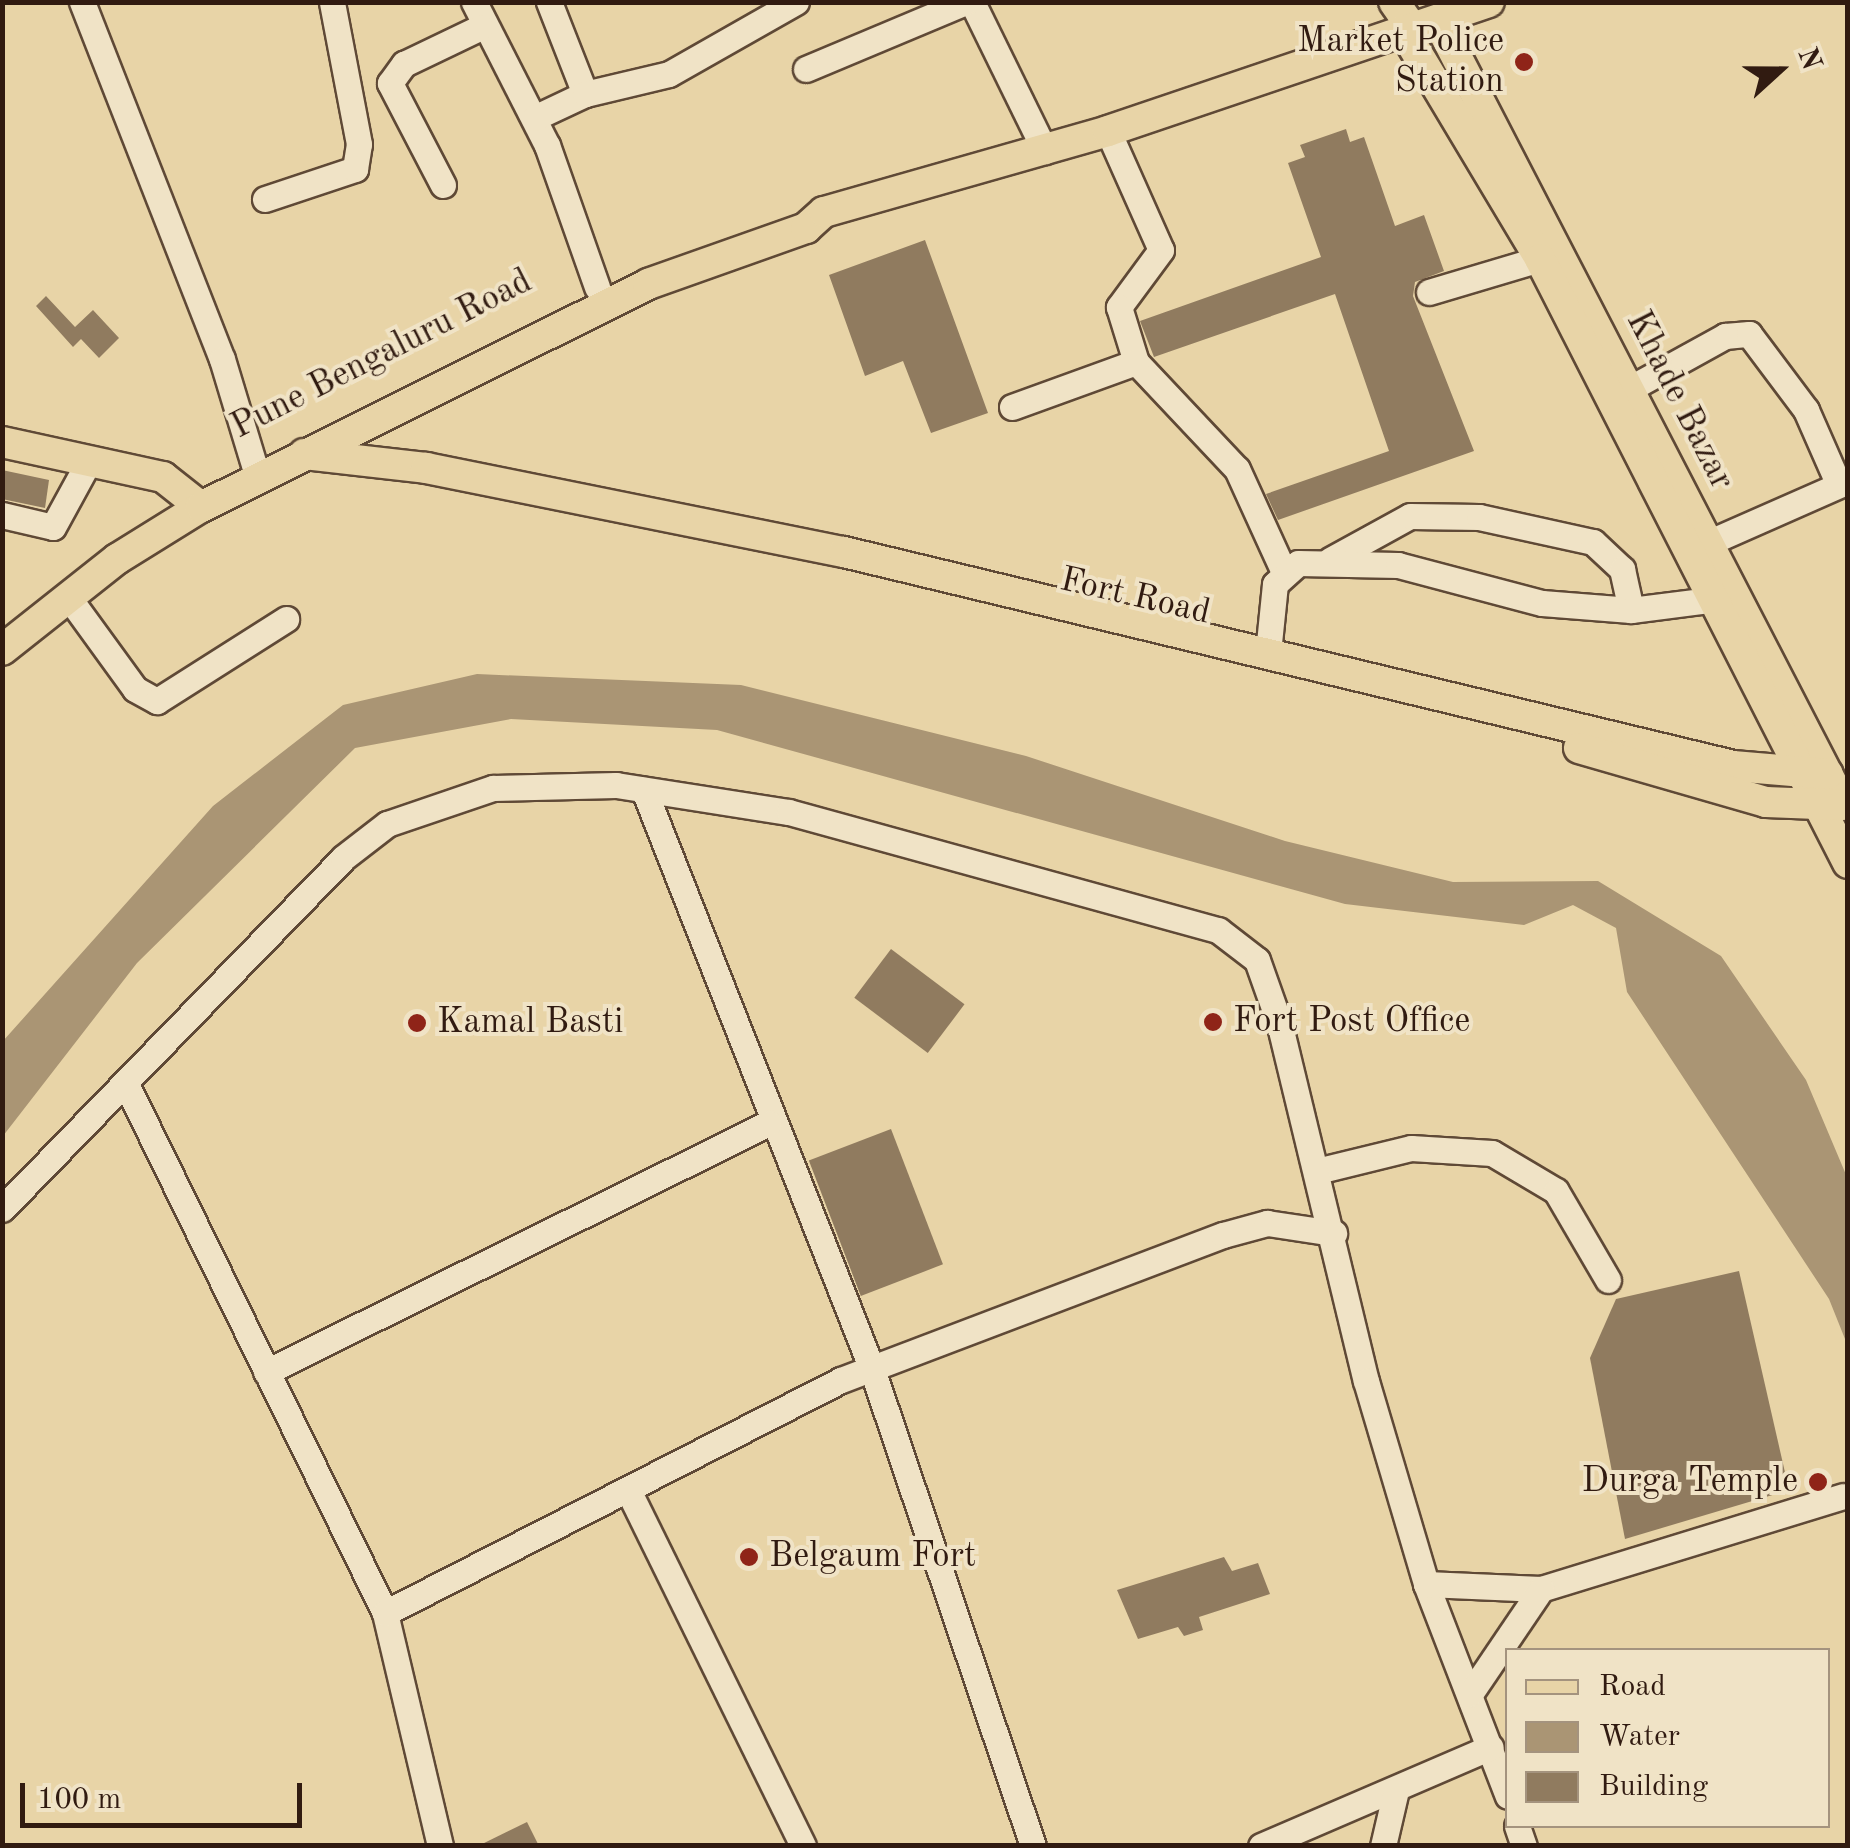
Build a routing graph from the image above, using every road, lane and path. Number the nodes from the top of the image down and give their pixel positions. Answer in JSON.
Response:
{"nodes":[{"id":1,"x":82,"y":2,"type":"edge"},
{"id":2,"x":332,"y":2,"type":"edge"},
{"id":3,"x":549,"y":2,"type":"edge"},
{"id":4,"x":796,"y":2,"type":"edge"},
{"id":5,"x":968,"y":2,"type":"edge"},
{"id":6,"x":1394,"y":2,"type":"edge"},
{"id":7,"x":1489,"y":2,"type":"edge"},
{"id":8,"x":478,"y":14,"type":"edge"},
{"id":9,"x":1419,"y":29,"type":"junction"},
{"id":10,"x":806,"y":69,"type":"dead end"},
{"id":11,"x":585,"y":94,"type":"junction"},
{"id":12,"x":534,"y":118,"type":"junction"},
{"id":13,"x":1108,"y":131,"type":"junction"},
{"id":14,"x":1045,"y":150,"type":"junction"},
{"id":15,"x":443,"y":186,"type":"dead end"},
{"id":16,"x":265,"y":199,"type":"dead end"},
{"id":17,"x":824,"y":212,"type":"junction"},
{"id":18,"x":1540,"y":260,"type":"junction"},
{"id":19,"x":597,"y":287,"type":"junction"},
{"id":20,"x":1429,"y":292,"type":"dead end"},
{"id":21,"x":1136,"y":362,"type":"junction"},
{"id":22,"x":1629,"y":389,"type":"junction"},
{"id":23,"x":1012,"y":407,"type":"dead end"},
{"id":24,"x":2,"y":442,"type":"edge"},
{"id":25,"x":298,"y":452,"type":"junction"},
{"id":26,"x":89,"y":460,"type":"junction"},
{"id":27,"x":254,"y":465,"type":"junction"},
{"id":28,"x":1843,"y":482,"type":"edge"},
{"id":29,"x":196,"y":499,"type":"junction"},
{"id":30,"x":2,"y":516,"type":"edge"},
{"id":31,"x":1710,"y":542,"type":"junction"},
{"id":32,"x":1330,"y":560,"type":"junction"},
{"id":33,"x":1283,"y":570,"type":"junction"},
{"id":34,"x":70,"y":598,"type":"junction"},
{"id":35,"x":1710,"y":600,"type":"junction"},
{"id":36,"x":1631,"y":610,"type":"junction"},
{"id":37,"x":286,"y":619,"type":"dead end"},
{"id":38,"x":2,"y":624,"type":"edge"},
{"id":39,"x":2,"y":650,"type":"edge"},
{"id":40,"x":1268,"y":660,"type":"junction"},
{"id":41,"x":1826,"y":771,"type":"edge"},
{"id":42,"x":644,"y":790,"type":"junction"},
{"id":43,"x":1840,"y":808,"type":"edge"},
{"id":44,"x":1848,"y":863,"type":"edge"},
{"id":45,"x":126,"y":1084,"type":"junction"},
{"id":46,"x":768,"y":1123,"type":"junction"},
{"id":47,"x":1321,"y":1170,"type":"junction"},
{"id":48,"x":2,"y":1209,"type":"edge"},
{"id":49,"x":1334,"y":1233,"type":"junction"},
{"id":50,"x":1608,"y":1280,"type":"dead end"},
{"id":51,"x":872,"y":1370,"type":"junction"},
{"id":52,"x":266,"y":1372,"type":"junction"},
{"id":53,"x":630,"y":1492,"type":"junction"},
{"id":54,"x":1844,"y":1496,"type":"dead end"},
{"id":55,"x":1426,"y":1584,"type":"junction"},
{"id":56,"x":1541,"y":1590,"type":"junction"},
{"id":57,"x":385,"y":1613,"type":"junction"},
{"id":58,"x":1470,"y":1694,"type":"junction"},
{"id":59,"x":1491,"y":1747,"type":"junction"},
{"id":60,"x":1505,"y":1787,"type":"edge"},
{"id":61,"x":1396,"y":1790,"type":"junction"},
{"id":62,"x":440,"y":1846,"type":"edge"},
{"id":63,"x":804,"y":1846,"type":"edge"},
{"id":64,"x":1033,"y":1846,"type":"edge"},
{"id":65,"x":1261,"y":1846,"type":"edge"},
{"id":66,"x":1384,"y":1846,"type":"edge"}],
"edges":[{"from":1,"to":27,"type":"street"},
{"from":2,"to":16,"type":"street"},
{"from":3,"to":11,"type":"street"},
{"from":4,"to":11,"type":"street"},
{"from":5,"to":10,"type":"street"},
{"from":5,"to":14,"type":"street"},
{"from":6,"to":9,"type":"main road","name":"Khade Bazar"},
{"from":7,"to":9,"type":"main road"},
{"from":8,"to":12,"type":"street"},
{"from":8,"to":15,"type":"street"},
{"from":9,"to":13,"type":"main road"},
{"from":9,"to":18,"type":"main road"},
{"from":9,"to":22,"type":"main road","name":"Khade Bazar"},
{"from":11,"to":12,"type":"street"},
{"from":12,"to":19,"type":"street"},
{"from":13,"to":14,"type":"main road"},
{"from":13,"to":21,"type":"street"},
{"from":14,"to":17,"type":"main road"},
{"from":17,"to":19,"type":"main road","name":"Pune Bengaluru Road"},
{"from":17,"to":25,"type":"main road"},
{"from":18,"to":20,"type":"street"},
{"from":18,"to":35,"type":"main road"},
{"from":19,"to":25,"type":"main road","name":"Pune Bengaluru Road"},
{"from":21,"to":23,"type":"street"},
{"from":21,"to":33,"type":"street"},
{"from":22,"to":28,"type":"street"},
{"from":22,"to":31,"type":"main road","name":"Khade Bazar"},
{"from":24,"to":26,"type":"main road"},
{"from":25,"to":27,"type":"main road","name":"Pune Bengaluru Road"},
{"from":25,"to":29,"type":"main road"},
{"from":25,"to":40,"type":"main road","name":"Fort Road"},
{"from":26,"to":29,"type":"main road"},
{"from":26,"to":30,"type":"street"},
{"from":27,"to":29,"type":"main road","name":"Pune Bengaluru Road"},
{"from":28,"to":31,"type":"street"},
{"from":29,"to":34,"type":"main road"},
{"from":29,"to":38,"type":"main road","name":"Pune Bengaluru Road"},
{"from":31,"to":41,"type":"main road","name":"Khade Bazar"},
{"from":32,"to":33,"type":"street"},
{"from":32,"to":36,"type":"street"},
{"from":32,"to":36,"type":"street"},
{"from":33,"to":40,"type":"street"},
{"from":34,"to":37,"type":"street"},
{"from":34,"to":39,"type":"main road"},
{"from":35,"to":36,"type":"street"},
{"from":35,"to":41,"type":"main road"},
{"from":40,"to":41,"type":"main road","name":"Fort Road"},
{"from":40,"to":43,"type":"main road","name":"Fort Road"},
{"from":41,"to":43,"type":"main road","name":"Khade Bazar"},
{"from":42,"to":45,"type":"street"},
{"from":42,"to":46,"type":"street"},
{"from":42,"to":47,"type":"street"},
{"from":43,"to":44,"type":"main road","name":"Khade Bazar"},
{"from":45,"to":48,"type":"street"},
{"from":45,"to":52,"type":"street"},
{"from":46,"to":51,"type":"street"},
{"from":46,"to":52,"type":"street"},
{"from":47,"to":49,"type":"street"},
{"from":47,"to":50,"type":"street"},
{"from":49,"to":51,"type":"street"},
{"from":49,"to":55,"type":"street"},
{"from":51,"to":53,"type":"street"},
{"from":51,"to":64,"type":"street"},
{"from":52,"to":57,"type":"street"},
{"from":53,"to":57,"type":"street"},
{"from":53,"to":63,"type":"street"},
{"from":54,"to":56,"type":"street"},
{"from":55,"to":56,"type":"street"},
{"from":55,"to":58,"type":"street"},
{"from":56,"to":58,"type":"street"},
{"from":57,"to":62,"type":"street"},
{"from":58,"to":59,"type":"street"},
{"from":59,"to":60,"type":"street"},
{"from":59,"to":61,"type":"street"},
{"from":61,"to":65,"type":"street"},
{"from":61,"to":66,"type":"street"}]}
